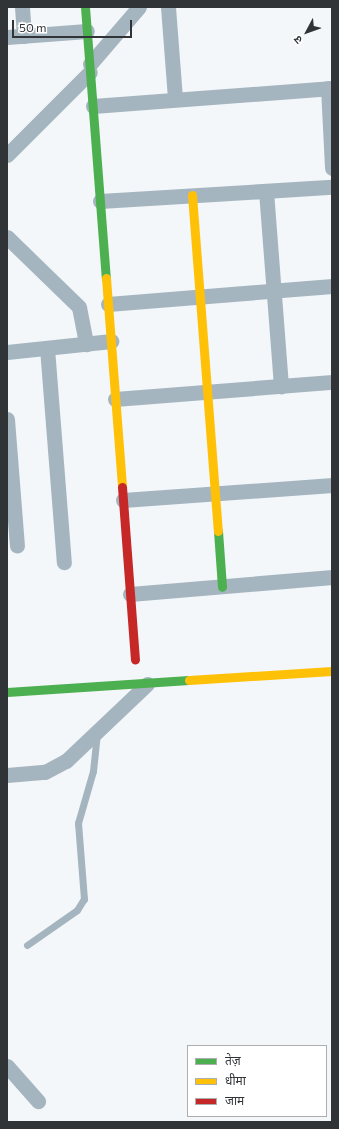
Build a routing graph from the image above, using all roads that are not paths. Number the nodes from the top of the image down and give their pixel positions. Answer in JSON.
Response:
{"nodes":[{"id":1,"x":22,"y":7,"type":"edge"},
{"id":2,"x":85,"y":7,"type":"edge"},
{"id":3,"x":139,"y":7,"type":"edge"},
{"id":4,"x":168,"y":7,"type":"edge"},
{"id":5,"x":87,"y":31,"type":"junction"},
{"id":6,"x":24,"y":36,"type":"junction"},
{"id":7,"x":7,"y":37,"type":"edge"},
{"id":8,"x":90,"y":68,"type":"junction"},
{"id":9,"x":330,"y":88,"type":"edge"},
{"id":10,"x":175,"y":99,"type":"junction"},
{"id":11,"x":93,"y":106,"type":"junction"},
{"id":12,"x":7,"y":155,"type":"edge"},
{"id":13,"x":332,"y":168,"type":"edge"},
{"id":14,"x":332,"y":186,"type":"edge"},
{"id":15,"x":266,"y":191,"type":"junction"},
{"id":16,"x":192,"y":195,"type":"junction"},
{"id":17,"x":100,"y":201,"type":"junction"},
{"id":18,"x":7,"y":237,"type":"edge"},
{"id":19,"x":332,"y":286,"type":"edge"},
{"id":20,"x":274,"y":292,"type":"junction"},
{"id":21,"x":201,"y":296,"type":"junction"},
{"id":22,"x":108,"y":304,"type":"junction"},
{"id":23,"x":111,"y":342,"type":"junction"},
{"id":24,"x":86,"y":344,"type":"junction"},
{"id":25,"x":47,"y":348,"type":"junction"},
{"id":26,"x":7,"y":352,"type":"edge"},
{"id":27,"x":332,"y":382,"type":"edge"},
{"id":28,"x":281,"y":386,"type":"junction"},
{"id":29,"x":209,"y":392,"type":"junction"},
{"id":30,"x":116,"y":399,"type":"junction"},
{"id":31,"x":7,"y":419,"type":"edge"},
{"id":32,"x":332,"y":485,"type":"edge"},
{"id":33,"x":216,"y":493,"type":"junction"},
{"id":34,"x":123,"y":500,"type":"junction"},
{"id":35,"x":16,"y":546,"type":"dead end"},
{"id":36,"x":64,"y":562,"type":"dead end"},
{"id":37,"x":332,"y":577,"type":"edge"},
{"id":38,"x":222,"y":587,"type":"junction"},
{"id":39,"x":130,"y":594,"type":"junction"},
{"id":40,"x":135,"y":660,"type":"dead end"},
{"id":41,"x":332,"y":671,"type":"edge"},
{"id":42,"x":148,"y":684,"type":"junction"},
{"id":43,"x":7,"y":692,"type":"edge"},
{"id":44,"x":97,"y":732,"type":"junction"},
{"id":45,"x":7,"y":775,"type":"edge"},
{"id":46,"x":27,"y":945,"type":"dead end"},
{"id":47,"x":7,"y":1066,"type":"edge"},
{"id":48,"x":38,"y":1101,"type":"dead end"}],
"edges":[{"from":1,"to":6,"type":"street"},
{"from":2,"to":5,"type":"street"},
{"from":3,"to":8,"type":"street"},
{"from":4,"to":10,"type":"street"},
{"from":5,"to":6,"type":"street"},
{"from":5,"to":8,"type":"street"},
{"from":6,"to":7,"type":"street"},
{"from":8,"to":11,"type":"street"},
{"from":8,"to":12,"type":"street"},
{"from":9,"to":10,"type":"street"},
{"from":9,"to":13,"type":"street"},
{"from":10,"to":11,"type":"street"},
{"from":11,"to":17,"type":"street"},
{"from":14,"to":15,"type":"street"},
{"from":15,"to":16,"type":"street"},
{"from":15,"to":20,"type":"street"},
{"from":16,"to":17,"type":"street"},
{"from":16,"to":21,"type":"street"},
{"from":17,"to":22,"type":"street"},
{"from":18,"to":24,"type":"street"},
{"from":19,"to":20,"type":"street"},
{"from":20,"to":21,"type":"street"},
{"from":20,"to":28,"type":"street"},
{"from":21,"to":22,"type":"street"},
{"from":21,"to":29,"type":"street"},
{"from":22,"to":23,"type":"street"},
{"from":23,"to":24,"type":"street"},
{"from":23,"to":30,"type":"street"},
{"from":24,"to":25,"type":"street"},
{"from":25,"to":26,"type":"street"},
{"from":25,"to":36,"type":"street"},
{"from":27,"to":28,"type":"street"},
{"from":28,"to":29,"type":"street"},
{"from":29,"to":30,"type":"street"},
{"from":29,"to":33,"type":"street"},
{"from":30,"to":34,"type":"street"},
{"from":31,"to":35,"type":"street"},
{"from":32,"to":33,"type":"street"},
{"from":33,"to":34,"type":"street"},
{"from":33,"to":38,"type":"street"},
{"from":34,"to":39,"type":"street"},
{"from":37,"to":38,"type":"street"},
{"from":38,"to":39,"type":"street"},
{"from":39,"to":40,"type":"street"},
{"from":41,"to":42,"type":"street"},
{"from":42,"to":43,"type":"street"},
{"from":42,"to":44,"type":"street"},
{"from":44,"to":45,"type":"street"},
{"from":44,"to":46,"type":"lane"},
{"from":47,"to":48,"type":"street"}]}
